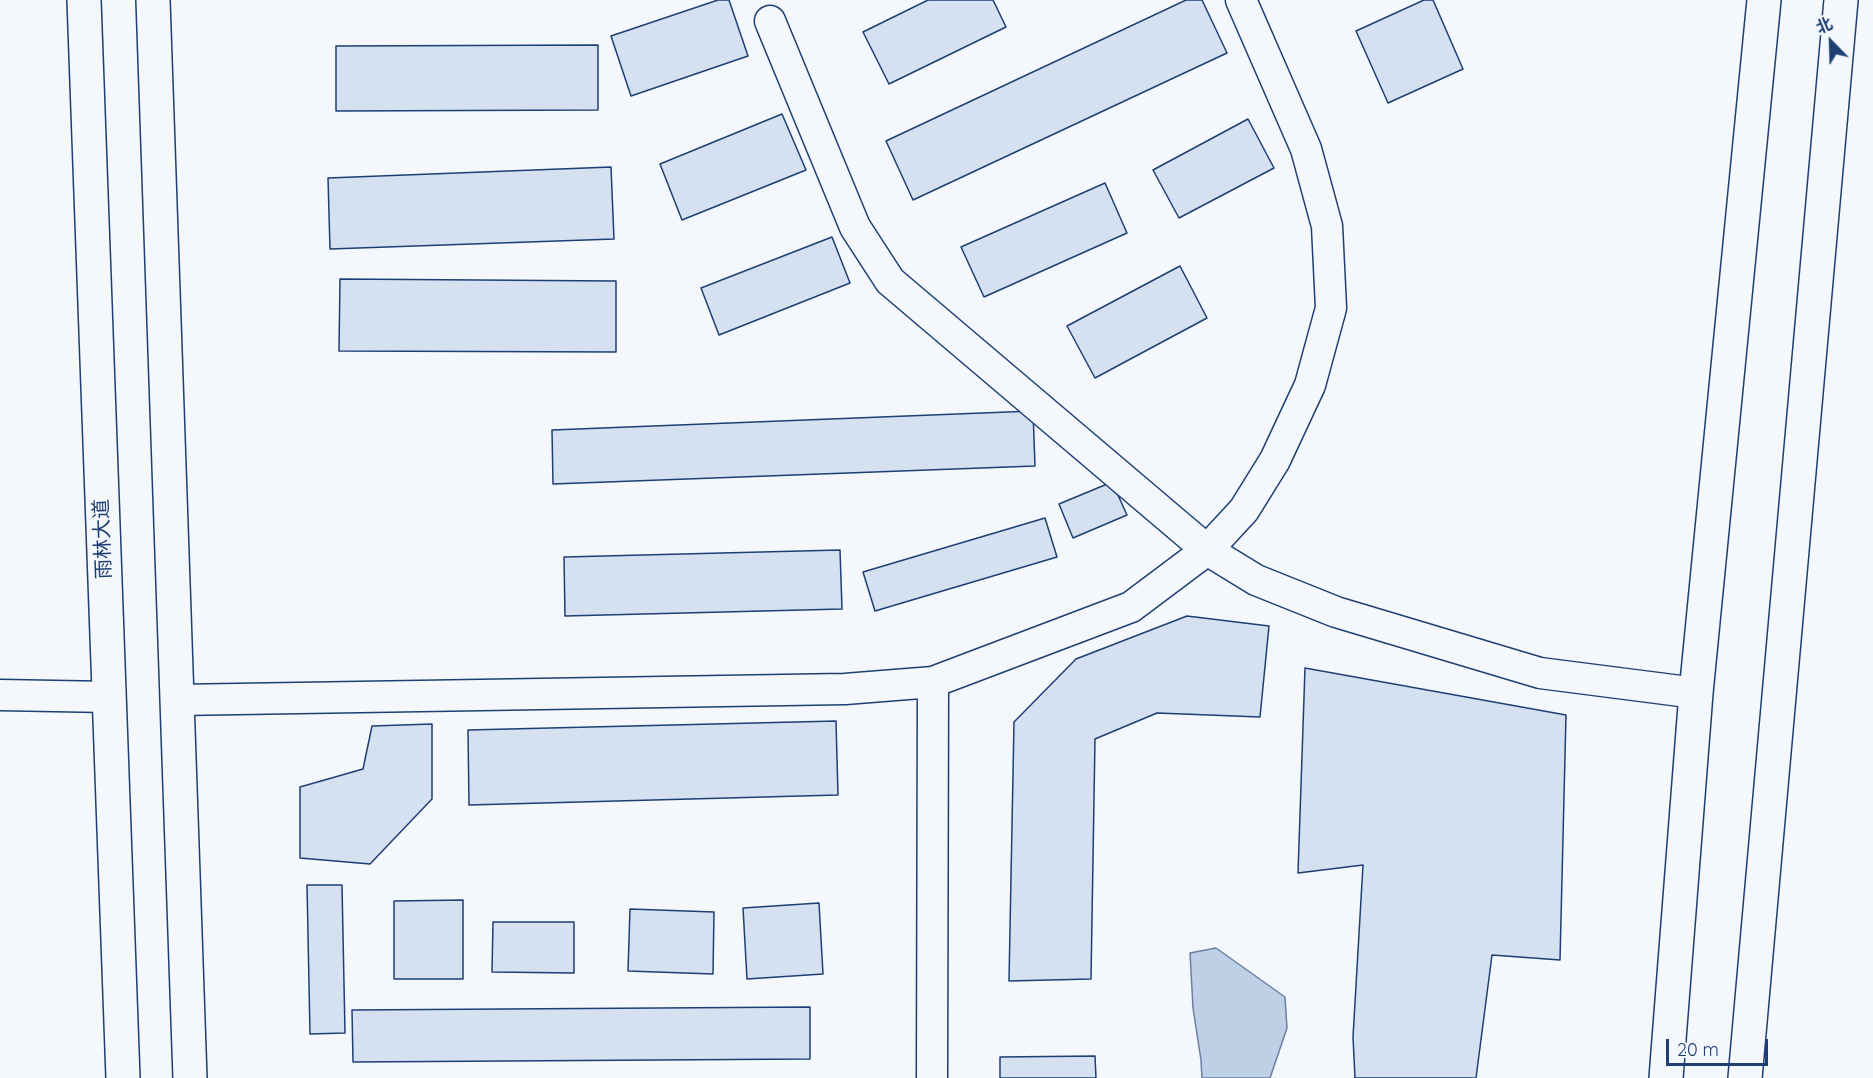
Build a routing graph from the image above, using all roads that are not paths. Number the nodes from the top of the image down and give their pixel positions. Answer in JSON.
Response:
{"nodes":[{"id":1,"x":84,"y":0,"type":"edge"},
{"id":2,"x":153,"y":0,"type":"edge"},
{"id":3,"x":1240,"y":0,"type":"edge"},
{"id":4,"x":1764,"y":0,"type":"edge"},
{"id":5,"x":1841,"y":0,"type":"edge"},
{"id":6,"x":770,"y":21,"type":"dead end"},
{"id":7,"x":1207,"y":550,"type":"junction"},
{"id":8,"x":933,"y":682,"type":"junction"},
{"id":9,"x":1696,"y":693,"type":"junction"},
{"id":10,"x":0,"y":695,"type":"edge"},
{"id":11,"x":109,"y":697,"type":"junction"},
{"id":12,"x":177,"y":700,"type":"junction"},
{"id":13,"x":123,"y":1078,"type":"edge"},
{"id":14,"x":190,"y":1078,"type":"edge"},
{"id":15,"x":932,"y":1078,"type":"edge"},
{"id":16,"x":1666,"y":1078,"type":"edge"},
{"id":17,"x":1745,"y":1078,"type":"edge"}],
"edges":[{"from":1,"to":11,"type":"main road","name":"雨林大道"},
{"from":2,"to":12,"type":"main road"},
{"from":3,"to":7,"type":"street"},
{"from":4,"to":9,"type":"main road"},
{"from":5,"to":17,"type":"main road"},
{"from":6,"to":7,"type":"street"},
{"from":7,"to":8,"type":"street"},
{"from":7,"to":9,"type":"street"},
{"from":8,"to":12,"type":"street"},
{"from":8,"to":15,"type":"street"},
{"from":9,"to":16,"type":"main road"},
{"from":10,"to":11,"type":"street"},
{"from":11,"to":13,"type":"main road","name":"雨林大道"},
{"from":12,"to":14,"type":"main road"}]}
